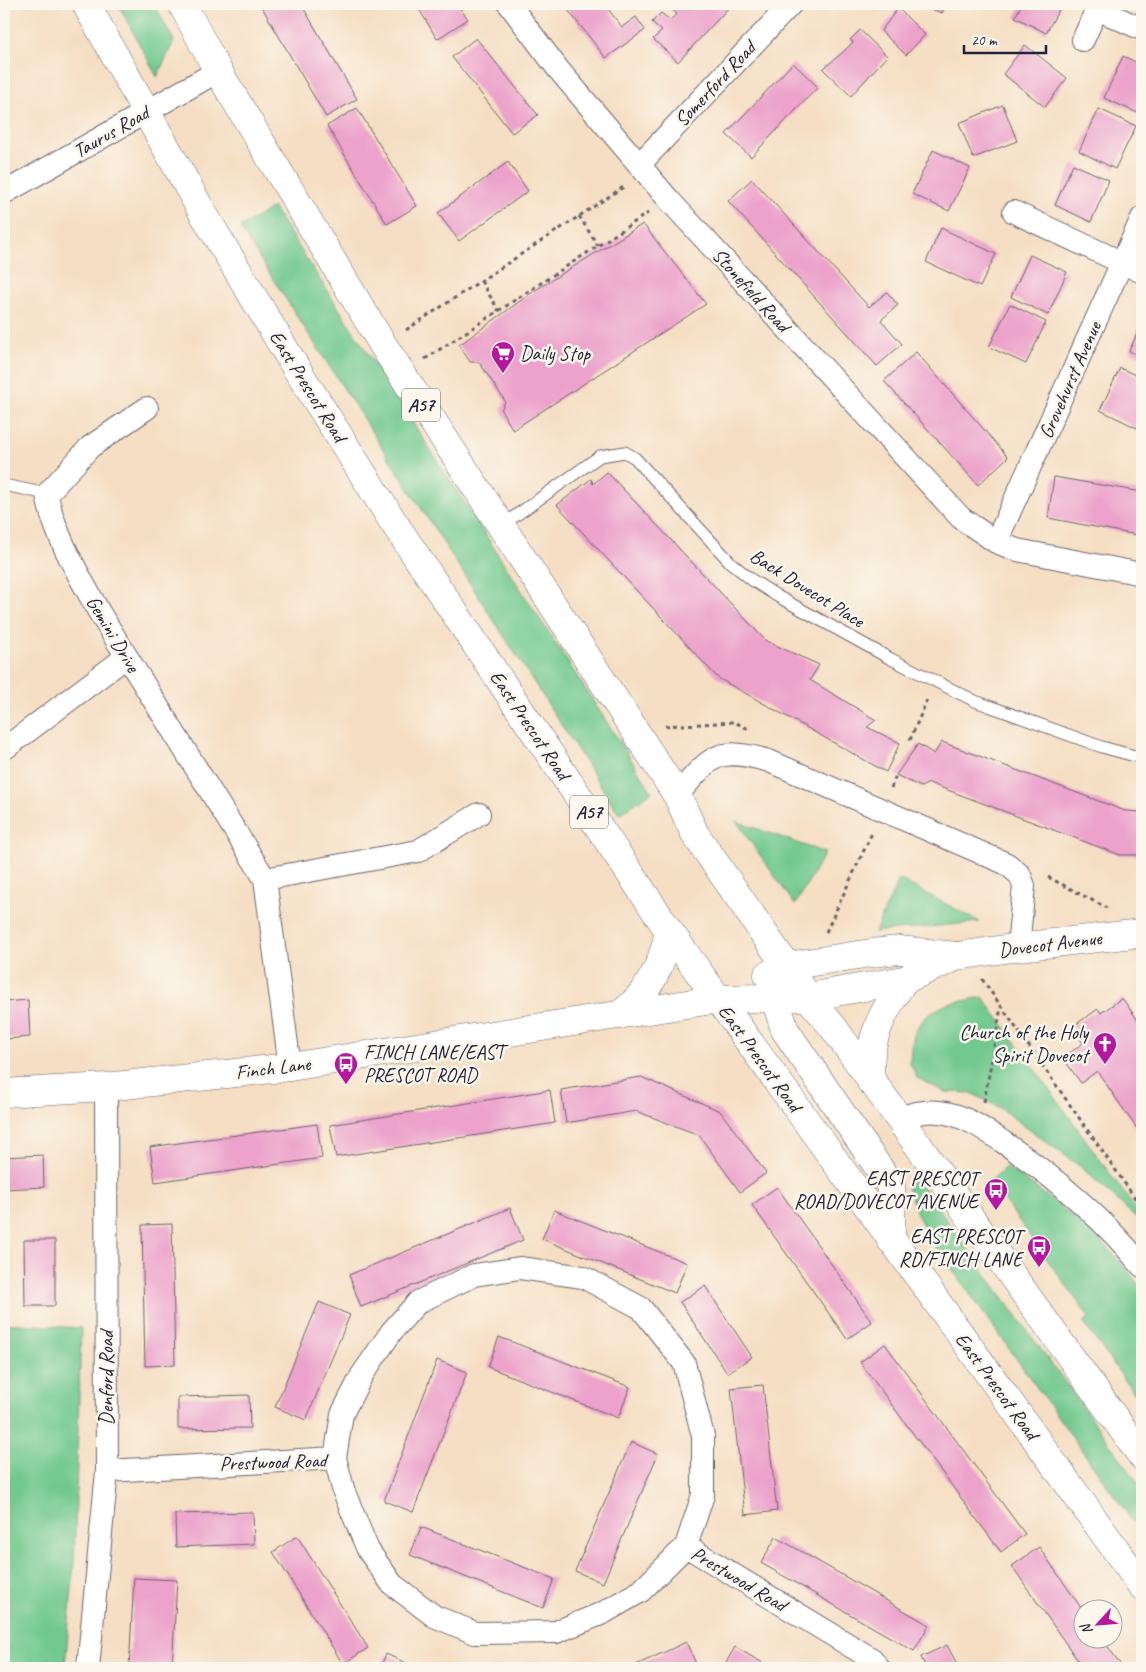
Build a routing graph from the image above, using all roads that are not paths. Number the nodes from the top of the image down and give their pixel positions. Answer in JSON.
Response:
{"nodes":[{"id":1,"x":86,"y":4,"type":"edge"},
{"id":2,"x":182,"y":4,"type":"edge"},
{"id":3,"x":508,"y":4,"type":"edge"},
{"id":4,"x":791,"y":4,"type":"edge"},
{"id":5,"x":1142,"y":30,"type":"edge"},
{"id":6,"x":1083,"y":40,"type":"dead end"},
{"id":7,"x":218,"y":72,"type":"junction"},
{"id":8,"x":147,"y":111,"type":"junction"},
{"id":9,"x":642,"y":169,"type":"junction"},
{"id":10,"x":4,"y":193,"type":"edge"},
{"id":11,"x":1014,"y":212,"type":"dead end"},
{"id":12,"x":1142,"y":218,"type":"edge"},
{"id":13,"x":1132,"y":268,"type":"edge"},
{"id":14,"x":147,"y":408,"type":"dead end"},
{"id":15,"x":4,"y":485,"type":"edge"},
{"id":16,"x":48,"y":494,"type":"junction"},
{"id":17,"x":500,"y":527,"type":"junction"},
{"id":18,"x":1007,"y":546,"type":"junction"},
{"id":19,"x":1142,"y":574,"type":"edge"},
{"id":20,"x":126,"y":657,"type":"junction"},
{"id":21,"x":4,"y":749,"type":"edge"},
{"id":22,"x":1142,"y":758,"type":"edge"},
{"id":23,"x":676,"y":796,"type":"junction"},
{"id":24,"x":479,"y":814,"type":"dead end"},
{"id":25,"x":265,"y":880,"type":"junction"},
{"id":26,"x":669,"y":931,"type":"junction"},
{"id":27,"x":1142,"y":933,"type":"edge"},
{"id":28,"x":1018,"y":946,"type":"junction"},
{"id":29,"x":962,"y":956,"type":"junction"},
{"id":30,"x":787,"y":966,"type":"junction"},
{"id":31,"x":904,"y":980,"type":"junction"},
{"id":32,"x":777,"y":997,"type":"junction"},
{"id":33,"x":808,"y":997,"type":"junction"},
{"id":34,"x":718,"y":999,"type":"junction"},
{"id":35,"x":620,"y":1014,"type":"junction"},
{"id":36,"x":290,"y":1067,"type":"junction"},
{"id":37,"x":872,"y":1082,"type":"junction"},
{"id":38,"x":106,"y":1086,"type":"junction"},
{"id":39,"x":4,"y":1093,"type":"edge"},
{"id":40,"x":898,"y":1119,"type":"junction"},
{"id":41,"x":891,"y":1240,"type":"junction"},
{"id":42,"x":1142,"y":1266,"type":"edge"},
{"id":43,"x":1142,"y":1456,"type":"edge"},
{"id":44,"x":335,"y":1458,"type":"junction"},
{"id":45,"x":106,"y":1471,"type":"junction"},
{"id":46,"x":686,"y":1546,"type":"junction"},
{"id":47,"x":1142,"y":1586,"type":"edge"},
{"id":48,"x":88,"y":1668,"type":"edge"},
{"id":49,"x":879,"y":1668,"type":"edge"}],
"edges":[{"from":1,"to":8,"type":"main road","name":"East Prescot Road","number":"A57"},
{"from":2,"to":7,"type":"main road","number":"A57"},
{"from":3,"to":9,"type":"street","name":"Stonefield Road"},
{"from":4,"to":9,"type":"street","name":"Somerford Road"},
{"from":5,"to":6,"type":"street"},
{"from":7,"to":8,"type":"street","name":"Taurus Road"},
{"from":7,"to":17,"type":"main road","number":"A57"},
{"from":8,"to":10,"type":"street","name":"Taurus Road"},
{"from":8,"to":26,"type":"main road","name":"East Prescot Road","number":"A57"},
{"from":9,"to":18,"type":"street","name":"Stonefield Road"},
{"from":11,"to":13,"type":"street"},
{"from":12,"to":13,"type":"street","name":"Grovehurst Avenue"},
{"from":13,"to":18,"type":"street","name":"Grovehurst Avenue"},
{"from":14,"to":16,"type":"street"},
{"from":15,"to":16,"type":"lane"},
{"from":16,"to":20,"type":"street","name":"Gemini Drive"},
{"from":17,"to":22,"type":"lane","name":"Back Dovecot Place"},
{"from":17,"to":23,"type":"main road","number":"A57"},
{"from":18,"to":19,"type":"street"},
{"from":20,"to":21,"type":"street"},
{"from":20,"to":25,"type":"street","name":"Gemini Drive"},
{"from":23,"to":28,"type":"street"},
{"from":23,"to":30,"type":"main road","number":"A57"},
{"from":24,"to":25,"type":"street"},
{"from":25,"to":36,"type":"street","name":"Gemini Drive"},
{"from":26,"to":34,"type":"main road","name":"East Prescot Road","number":"A57"},
{"from":26,"to":35,"type":"main road"},
{"from":27,"to":28,"type":"main road","name":"Dovecot Avenue"},
{"from":28,"to":29,"type":"main road","name":"Dovecot Avenue"},
{"from":29,"to":30,"type":"main road","name":"Dovecot Avenue"},
{"from":29,"to":31,"type":"main road","name":"Dovecot Avenue"},
{"from":30,"to":32,"type":"main road"},
{"from":30,"to":33,"type":"main road","number":"A57"},
{"from":30,"to":34,"type":"main road","name":"Finch Lane"},
{"from":31,"to":33,"type":"main road","name":"Dovecot Avenue"},
{"from":31,"to":37,"type":"main road"},
{"from":32,"to":33,"type":"main road","name":"Finch Lane"},
{"from":32,"to":34,"type":"main road","name":"Finch Lane"},
{"from":32,"to":41,"type":"main road"},
{"from":33,"to":37,"type":"main road","number":"A57"},
{"from":34,"to":35,"type":"main road","name":"Finch Lane"},
{"from":34,"to":41,"type":"main road","name":"East Prescot Road","number":"A57"},
{"from":35,"to":36,"type":"main road","name":"Finch Lane"},
{"from":36,"to":38,"type":"main road","name":"Finch Lane"},
{"from":37,"to":40,"type":"main road","number":"A57"},
{"from":38,"to":39,"type":"main road","name":"Finch Lane"},
{"from":38,"to":45,"type":"street","name":"Denford Road"},
{"from":40,"to":42,"type":"street"},
{"from":40,"to":43,"type":"main road","number":"A57"},
{"from":41,"to":47,"type":"main road","name":"East Prescot Road","number":"A57"},
{"from":44,"to":45,"type":"street","name":"Prestwood Road"},
{"from":44,"to":46,"type":"street","name":"Prestwood Road"},
{"from":44,"to":46,"type":"street"},
{"from":45,"to":48,"type":"street","name":"Denford Road"},
{"from":46,"to":49,"type":"street","name":"Prestwood Road"}]}
